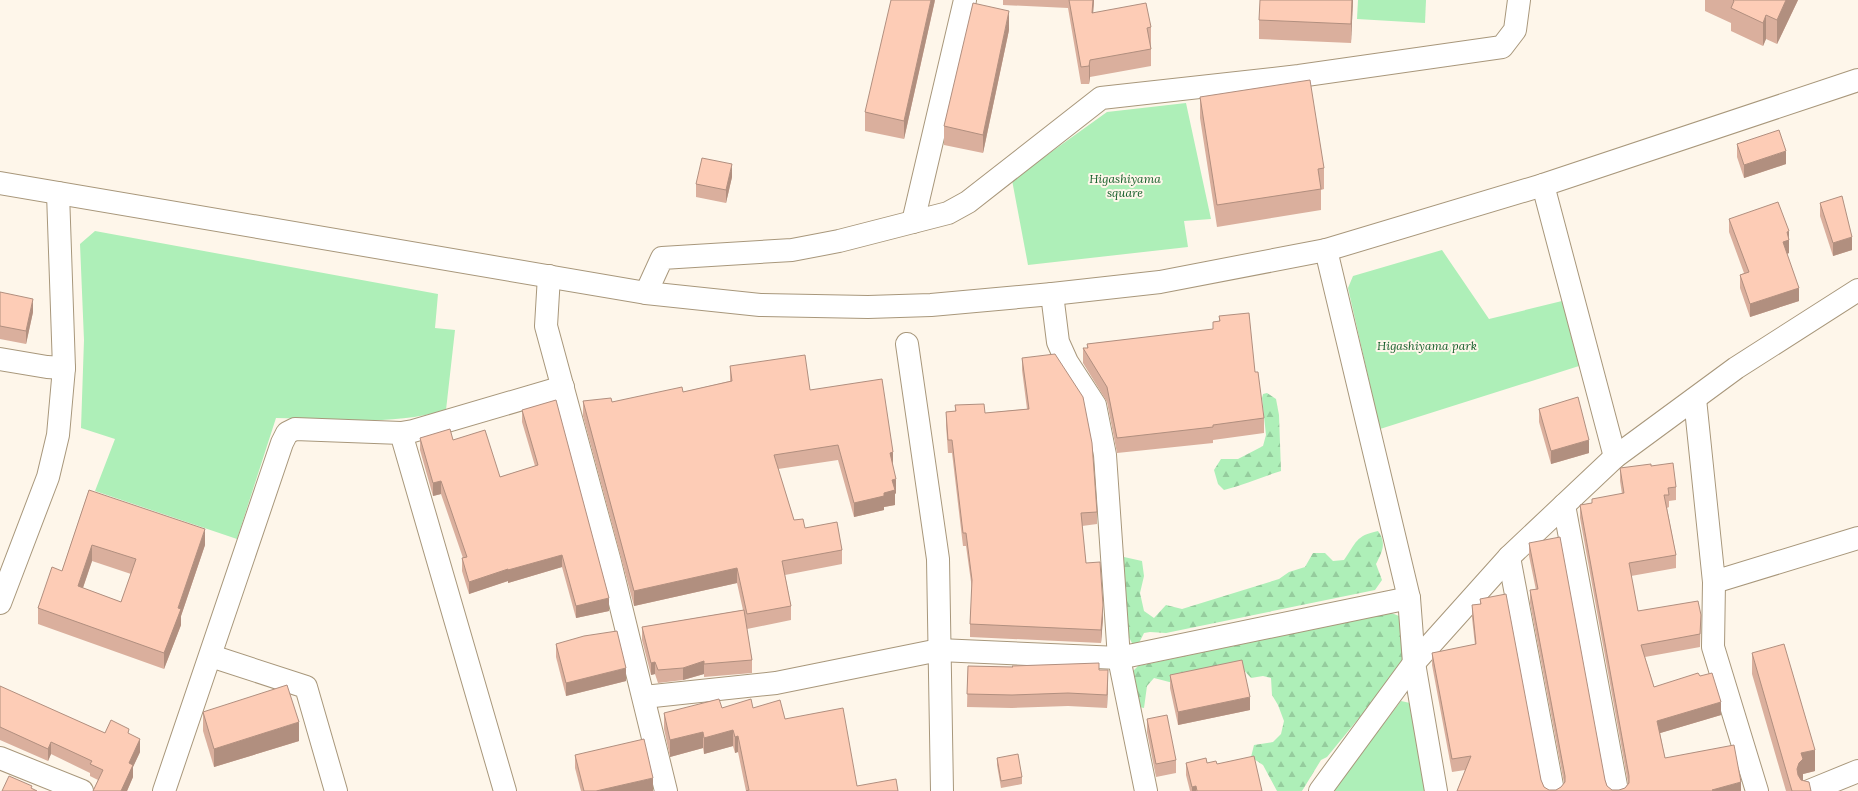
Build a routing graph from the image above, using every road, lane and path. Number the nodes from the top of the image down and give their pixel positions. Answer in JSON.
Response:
{"nodes":[{"id":1,"x":965,"y":0,"type":"edge"},
{"id":2,"x":1519,"y":0,"type":"edge"},
{"id":3,"x":1858,"y":80,"type":"edge"},
{"id":4,"x":0,"y":183,"type":"edge"},
{"id":5,"x":1543,"y":185,"type":"junction"},
{"id":6,"x":58,"y":193,"type":"junction"},
{"id":7,"x":913,"y":222,"type":"junction"},
{"id":8,"x":1326,"y":250,"type":"junction"},
{"id":9,"x":549,"y":276,"type":"junction"},
{"id":10,"x":1858,"y":290,"type":"edge"},
{"id":11,"x":646,"y":293,"type":"junction"},
{"id":12,"x":1052,"y":294,"type":"junction"},
{"id":13,"x":907,"y":344,"type":"dead end"},
{"id":14,"x":0,"y":359,"type":"edge"},
{"id":15,"x":64,"y":368,"type":"junction"},
{"id":16,"x":562,"y":387,"type":"junction"},
{"id":17,"x":1695,"y":399,"type":"junction"},
{"id":18,"x":401,"y":433,"type":"junction"},
{"id":19,"x":1615,"y":457,"type":"junction"},
{"id":20,"x":1564,"y":505,"type":"junction"},
{"id":21,"x":1858,"y":538,"type":"edge"},
{"id":22,"x":1509,"y":557,"type":"junction"},
{"id":23,"x":1714,"y":582,"type":"junction"},
{"id":24,"x":1409,"y":598,"type":"junction"},
{"id":25,"x":0,"y":603,"type":"edge"},
{"id":26,"x":939,"y":650,"type":"junction"},
{"id":27,"x":211,"y":656,"type":"junction"},
{"id":28,"x":1119,"y":658,"type":"junction"},
{"id":29,"x":1414,"y":663,"type":"junction"},
{"id":30,"x":644,"y":697,"type":"junction"},
{"id":31,"x":0,"y":758,"type":"edge"},
{"id":32,"x":1858,"y":771,"type":"edge"},
{"id":33,"x":1858,"y":776,"type":"edge"},
{"id":34,"x":82,"y":791,"type":"edge"},
{"id":35,"x":164,"y":791,"type":"edge"},
{"id":36,"x":336,"y":791,"type":"edge"},
{"id":37,"x":505,"y":791,"type":"edge"},
{"id":38,"x":666,"y":791,"type":"edge"},
{"id":39,"x":942,"y":791,"type":"edge"},
{"id":40,"x":1146,"y":791,"type":"edge"},
{"id":41,"x":1320,"y":791,"type":"edge"},
{"id":42,"x":1436,"y":791,"type":"edge"},
{"id":43,"x":1553,"y":791,"type":"edge"},
{"id":44,"x":1618,"y":791,"type":"edge"},
{"id":45,"x":1757,"y":791,"type":"edge"},
{"id":46,"x":1809,"y":791,"type":"edge"},
{"id":47,"x":1854,"y":791,"type":"edge"}],
"edges":[{"from":1,"to":7,"type":"street"},
{"from":2,"to":7,"type":"street"},
{"from":3,"to":5,"type":"street"},
{"from":4,"to":6,"type":"street"},
{"from":5,"to":8,"type":"street"},
{"from":5,"to":19,"type":"street"},
{"from":6,"to":9,"type":"street"},
{"from":6,"to":15,"type":"street"},
{"from":7,"to":11,"type":"street"},
{"from":8,"to":12,"type":"street"},
{"from":8,"to":24,"type":"street"},
{"from":9,"to":11,"type":"street"},
{"from":9,"to":16,"type":"street"},
{"from":10,"to":17,"type":"street"},
{"from":11,"to":12,"type":"street"},
{"from":12,"to":28,"type":"street"},
{"from":13,"to":26,"type":"street"},
{"from":14,"to":15,"type":"street"},
{"from":15,"to":25,"type":"street"},
{"from":16,"to":18,"type":"street"},
{"from":16,"to":30,"type":"street"},
{"from":17,"to":19,"type":"street"},
{"from":17,"to":23,"type":"street"},
{"from":18,"to":27,"type":"street"},
{"from":18,"to":37,"type":"street"},
{"from":19,"to":20,"type":"street"},
{"from":20,"to":22,"type":"street"},
{"from":20,"to":44,"type":"street"},
{"from":21,"to":23,"type":"street"},
{"from":22,"to":29,"type":"street"},
{"from":22,"to":43,"type":"street"},
{"from":23,"to":45,"type":"street"},
{"from":24,"to":28,"type":"street"},
{"from":24,"to":29,"type":"street"},
{"from":26,"to":28,"type":"street"},
{"from":26,"to":30,"type":"street"},
{"from":26,"to":39,"type":"street"},
{"from":27,"to":35,"type":"street"},
{"from":27,"to":36,"type":"street"},
{"from":28,"to":40,"type":"street"},
{"from":29,"to":41,"type":"street"},
{"from":29,"to":42,"type":"street"},
{"from":30,"to":38,"type":"street"},
{"from":31,"to":34,"type":"street"},
{"from":32,"to":46,"type":"street"},
{"from":33,"to":47,"type":"street"}]}
